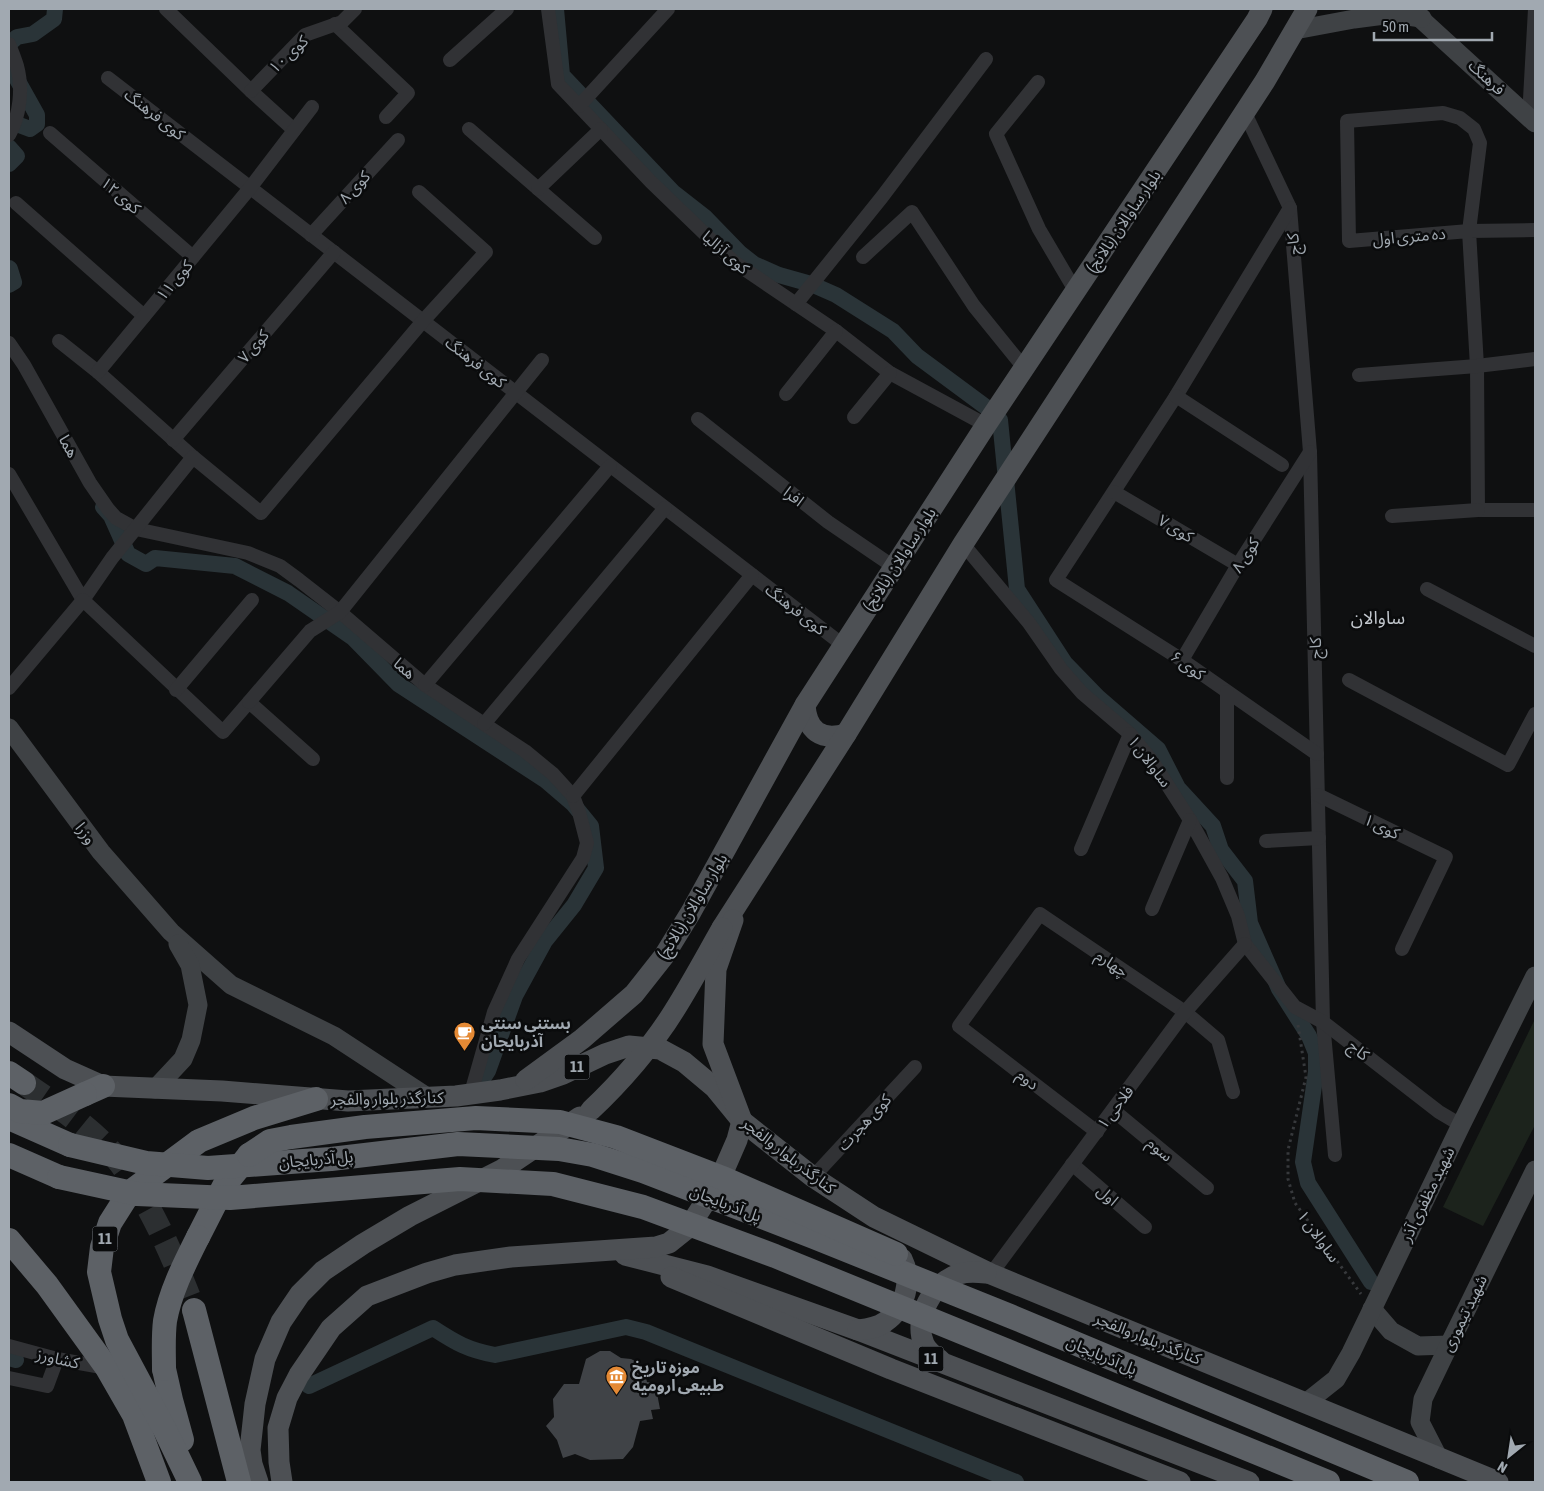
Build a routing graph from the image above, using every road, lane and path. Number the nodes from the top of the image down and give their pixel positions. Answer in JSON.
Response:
{"nodes":[{"id":1,"x":166,"y":9,"type":"edge"},
{"id":2,"x":354,"y":9,"type":"edge"},
{"id":3,"x":507,"y":9,"type":"edge"},
{"id":4,"x":549,"y":9,"type":"edge"},
{"id":5,"x":668,"y":9,"type":"edge"},
{"id":6,"x":1262,"y":9,"type":"edge"},
{"id":7,"x":1307,"y":9,"type":"edge"},
{"id":8,"x":1535,"y":9,"type":"edge"},
{"id":9,"x":1416,"y":13,"type":"edge"},
{"id":10,"x":335,"y":24,"type":"junction"},
{"id":11,"x":1295,"y":30,"type":"junction"},
{"id":12,"x":9,"y":44,"type":"edge"},
{"id":13,"x":986,"y":59,"type":"dead end"},
{"id":14,"x":450,"y":60,"type":"dead end"},
{"id":15,"x":108,"y":78,"type":"dead end"},
{"id":16,"x":1038,"y":82,"type":"dead end"},
{"id":17,"x":250,"y":91,"type":"junction"},
{"id":18,"x":579,"y":106,"type":"junction"},
{"id":19,"x":312,"y":107,"type":"dead end"},
{"id":20,"x":1244,"y":113,"type":"junction"},
{"id":21,"x":386,"y":117,"type":"dead end"},
{"id":22,"x":1532,"y":120,"type":"edge"},
{"id":23,"x":469,"y":129,"type":"dead end"},
{"id":24,"x":601,"y":129,"type":"junction"},
{"id":25,"x":294,"y":130,"type":"junction"},
{"id":26,"x":50,"y":133,"type":"dead end"},
{"id":27,"x":9,"y":135,"type":"edge"},
{"id":28,"x":398,"y":140,"type":"dead end"},
{"id":29,"x":250,"y":188,"type":"junction"},
{"id":30,"x":538,"y":188,"type":"junction"},
{"id":31,"x":419,"y":192,"type":"dead end"},
{"id":32,"x":16,"y":203,"type":"dead end"},
{"id":33,"x":1290,"y":208,"type":"junction"},
{"id":34,"x":1535,"y":230,"type":"edge"},
{"id":35,"x":1469,"y":231,"type":"junction"},
{"id":36,"x":311,"y":235,"type":"junction"},
{"id":37,"x":596,"y":238,"type":"dead end"},
{"id":38,"x":334,"y":252,"type":"junction"},
{"id":39,"x":193,"y":257,"type":"junction"},
{"id":40,"x":863,"y":257,"type":"dead end"},
{"id":41,"x":1076,"y":292,"type":"junction"},
{"id":42,"x":796,"y":304,"type":"junction"},
{"id":43,"x":144,"y":316,"type":"junction"},
{"id":44,"x":422,"y":321,"type":"junction"},
{"id":45,"x":836,"y":331,"type":"junction"},
{"id":46,"x":59,"y":341,"type":"dead end"},
{"id":47,"x":9,"y":343,"type":"edge"},
{"id":48,"x":1535,"y":359,"type":"edge"},
{"id":49,"x":542,"y":360,"type":"dead end"},
{"id":50,"x":1476,"y":366,"type":"junction"},
{"id":51,"x":1025,"y":369,"type":"junction"},
{"id":52,"x":98,"y":372,"type":"junction"},
{"id":53,"x":890,"y":373,"type":"junction"},
{"id":54,"x":1359,"y":375,"type":"dead end"},
{"id":55,"x":516,"y":392,"type":"junction"},
{"id":56,"x":786,"y":394,"type":"dead end"},
{"id":57,"x":1176,"y":396,"type":"junction"},
{"id":58,"x":854,"y":417,"type":"dead end"},
{"id":59,"x":698,"y":419,"type":"dead end"},
{"id":60,"x":986,"y":426,"type":"junction"},
{"id":61,"x":173,"y":440,"type":"junction"},
{"id":62,"x":1310,"y":452,"type":"junction"},
{"id":63,"x":193,"y":456,"type":"junction"},
{"id":64,"x":1282,"y":465,"type":"dead end"},
{"id":65,"x":610,"y":466,"type":"junction"},
{"id":66,"x":9,"y":474,"type":"edge"},
{"id":67,"x":1114,"y":492,"type":"junction"},
{"id":68,"x":665,"y":508,"type":"junction"},
{"id":69,"x":1478,"y":510,"type":"junction"},
{"id":70,"x":1535,"y":510,"type":"edge"},
{"id":71,"x":1392,"y":516,"type":"dead end"},
{"id":72,"x":136,"y":529,"type":"junction"},
{"id":73,"x":963,"y":544,"type":"junction"},
{"id":74,"x":1238,"y":565,"type":"junction"},
{"id":75,"x":894,"y":567,"type":"junction"},
{"id":76,"x":752,"y":575,"type":"junction"},
{"id":77,"x":1427,"y":589,"type":"dead end"},
{"id":78,"x":82,"y":600,"type":"junction"},
{"id":79,"x":252,"y":600,"type":"dead end"},
{"id":80,"x":340,"y":612,"type":"junction"},
{"id":81,"x":843,"y":645,"type":"junction"},
{"id":82,"x":1535,"y":646,"type":"edge"},
{"id":83,"x":1182,"y":660,"type":"junction"},
{"id":84,"x":1349,"y":680,"type":"dead end"},
{"id":85,"x":425,"y":685,"type":"junction"},
{"id":86,"x":9,"y":688,"type":"edge"},
{"id":87,"x":176,"y":690,"type":"junction"},
{"id":88,"x":1227,"y":692,"type":"junction"},
{"id":89,"x":249,"y":702,"type":"junction"},
{"id":90,"x":805,"y":705,"type":"junction"},
{"id":91,"x":1535,"y":714,"type":"edge"},
{"id":92,"x":484,"y":724,"type":"junction"},
{"id":93,"x":9,"y":728,"type":"edge"},
{"id":94,"x":846,"y":734,"type":"junction"},
{"id":95,"x":1130,"y":734,"type":"junction"},
{"id":96,"x":1317,"y":754,"type":"junction"},
{"id":97,"x":314,"y":759,"type":"dead end"},
{"id":98,"x":1227,"y":778,"type":"dead end"},
{"id":99,"x":1318,"y":795,"type":"junction"},
{"id":100,"x":573,"y":796,"type":"junction"},
{"id":101,"x":1190,"y":820,"type":"junction"},
{"id":102,"x":1319,"y":838,"type":"junction"},
{"id":103,"x":1266,"y":841,"type":"dead end"},
{"id":104,"x":1081,"y":849,"type":"dead end"},
{"id":105,"x":739,"y":902,"type":"junction"},
{"id":106,"x":1152,"y":909,"type":"dead end"},
{"id":107,"x":171,"y":932,"type":"junction"},
{"id":108,"x":1245,"y":944,"type":"junction"},
{"id":109,"x":1402,"y":949,"type":"dead end"},
{"id":110,"x":1535,"y":976,"type":"edge"},
{"id":111,"x":1295,"y":1007,"type":"junction"},
{"id":112,"x":1185,"y":1012,"type":"junction"},
{"id":113,"x":1323,"y":1022,"type":"junction"},
{"id":114,"x":959,"y":1026,"type":"joint"},
{"id":115,"x":9,"y":1032,"type":"edge"},
{"id":116,"x":916,"y":1067,"type":"dead end"},
{"id":117,"x":518,"y":1086,"type":"junction"},
{"id":118,"x":155,"y":1089,"type":"junction"},
{"id":119,"x":94,"y":1090,"type":"junction"},
{"id":120,"x":1234,"y":1092,"type":"dead end"},
{"id":121,"x":471,"y":1093,"type":"junction"},
{"id":122,"x":427,"y":1097,"type":"junction"},
{"id":123,"x":316,"y":1098,"type":"junction"},
{"id":124,"x":9,"y":1105,"type":"edge"},
{"id":125,"x":1114,"y":1110,"type":"junction"},
{"id":126,"x":9,"y":1118,"type":"edge"},
{"id":127,"x":742,"y":1121,"type":"junction"},
{"id":128,"x":1461,"y":1125,"type":"junction"},
{"id":129,"x":1097,"y":1132,"type":"junction"},
{"id":130,"x":9,"y":1155,"type":"edge"},
{"id":131,"x":1335,"y":1155,"type":"dead end"},
{"id":132,"x":1072,"y":1164,"type":"junction"},
{"id":133,"x":1535,"y":1170,"type":"edge"},
{"id":134,"x":813,"y":1177,"type":"junction"},
{"id":135,"x":1207,"y":1188,"type":"dead end"},
{"id":136,"x":1530,"y":1193,"type":"edge"},
{"id":137,"x":874,"y":1217,"type":"junction"},
{"id":138,"x":1145,"y":1227,"type":"dead end"},
{"id":139,"x":9,"y":1240,"type":"edge"},
{"id":140,"x":608,"y":1251,"type":"junction"},
{"id":141,"x":991,"y":1274,"type":"junction"},
{"id":142,"x":1372,"y":1309,"type":"junction"},
{"id":143,"x":194,"y":1310,"type":"tunnel mouth"},
{"id":144,"x":1010,"y":1316,"type":"junction"},
{"id":145,"x":858,"y":1330,"type":"junction"},
{"id":146,"x":1449,"y":1344,"type":"junction"},
{"id":147,"x":9,"y":1346,"type":"edge"},
{"id":148,"x":57,"y":1359,"type":"junction"},
{"id":149,"x":946,"y":1365,"type":"junction"},
{"id":150,"x":107,"y":1368,"type":"junction"},
{"id":151,"x":9,"y":1378,"type":"edge"},
{"id":152,"x":1307,"y":1402,"type":"junction"},
{"id":153,"x":1439,"y":1459,"type":"junction"},
{"id":154,"x":248,"y":1476,"type":"edge"},
{"id":155,"x":280,"y":1476,"type":"edge"},
{"id":156,"x":159,"y":1482,"type":"edge"},
{"id":157,"x":190,"y":1482,"type":"edge"},
{"id":158,"x":194,"y":1482,"type":"edge"},
{"id":159,"x":1180,"y":1482,"type":"edge"},
{"id":160,"x":1249,"y":1482,"type":"edge"},
{"id":161,"x":1328,"y":1482,"type":"edge"},
{"id":162,"x":1407,"y":1482,"type":"edge"},
{"id":163,"x":1498,"y":1482,"type":"edge"}],
"edges":[{"from":1,"to":17,"type":"street"},
{"from":2,"to":10,"type":"street","name":"کوی ۱۰"},
{"from":3,"to":14,"type":"street"},
{"from":4,"to":18,"type":"street","name":"کوی آزالیا"},
{"from":5,"to":18,"type":"street"},
{"from":6,"to":41,"type":"main road","name":"بلوار ساوالان (بالانج)"},
{"from":7,"to":11,"type":"main road"},
{"from":8,"to":22,"type":"street"},
{"from":9,"to":11,"type":"street","name":"فرهنگ"},
{"from":9,"to":22,"type":"street","name":"فرهنگ"},
{"from":10,"to":17,"type":"street","name":"کوی ۱۰"},
{"from":10,"to":21,"type":"street"},
{"from":11,"to":20,"type":"main road"},
{"from":12,"to":27,"type":"street"},
{"from":13,"to":42,"type":"street"},
{"from":15,"to":29,"type":"street","name":"کوی فرهنگ"},
{"from":16,"to":41,"type":"street"},
{"from":17,"to":25,"type":"street"},
{"from":18,"to":24,"type":"street","name":"کوی آزالیا"},
{"from":19,"to":25,"type":"street","name":"کوی ۱۱"},
{"from":20,"to":33,"type":"street","name":"کاج"},
{"from":20,"to":73,"type":"main road"},
{"from":23,"to":30,"type":"street"},
{"from":24,"to":30,"type":"street"},
{"from":24,"to":42,"type":"street","name":"کوی آزالیا"},
{"from":25,"to":29,"type":"street","name":"کوی ۱۱"},
{"from":26,"to":39,"type":"street","name":"کوی ۱۲"},
{"from":28,"to":36,"type":"street","name":"کوی ۸"},
{"from":29,"to":36,"type":"street","name":"کوی فرهنگ"},
{"from":29,"to":39,"type":"street","name":"کوی ۱۱"},
{"from":30,"to":37,"type":"street"},
{"from":31,"to":44,"type":"street"},
{"from":32,"to":43,"type":"street"},
{"from":33,"to":57,"type":"street"},
{"from":33,"to":62,"type":"street","name":"کاج"},
{"from":34,"to":35,"type":"street","name":"ده متری اول"},
{"from":35,"to":35,"type":"street","name":"ده متری اول"},
{"from":35,"to":50,"type":"street"},
{"from":36,"to":38,"type":"street","name":"کوی فرهنگ"},
{"from":38,"to":44,"type":"street","name":"کوی فرهنگ"},
{"from":38,"to":61,"type":"street","name":"کوی ۷"},
{"from":39,"to":43,"type":"street","name":"کوی ۱۱"},
{"from":40,"to":51,"type":"street"},
{"from":41,"to":51,"type":"main road","name":"بلوار ساوالان (بالانج)"},
{"from":42,"to":45,"type":"street","name":"کوی آزالیا"},
{"from":43,"to":52,"type":"street","name":"کوی ۱۱"},
{"from":44,"to":55,"type":"street","name":"کوی فرهنگ"},
{"from":44,"to":63,"type":"street"},
{"from":45,"to":53,"type":"street","name":"کوی آزالیا"},
{"from":45,"to":56,"type":"street"},
{"from":46,"to":52,"type":"street"},
{"from":47,"to":72,"type":"street","name":"هما"},
{"from":48,"to":50,"type":"street"},
{"from":49,"to":55,"type":"street"},
{"from":50,"to":54,"type":"street"},
{"from":50,"to":69,"type":"street"},
{"from":51,"to":60,"type":"main road","name":"بلوار ساوالان (بالانج)"},
{"from":52,"to":61,"type":"street"},
{"from":53,"to":58,"type":"street"},
{"from":53,"to":60,"type":"street","name":"کوی آزالیا"},
{"from":55,"to":65,"type":"street","name":"کوی فرهنگ"},
{"from":55,"to":80,"type":"street"},
{"from":57,"to":64,"type":"street"},
{"from":57,"to":67,"type":"street"},
{"from":59,"to":75,"type":"street","name":"افرا"},
{"from":60,"to":75,"type":"main road","name":"بلوار ساوالان (بالانج)"},
{"from":61,"to":63,"type":"street"},
{"from":62,"to":74,"type":"street","name":"کوی ۸"},
{"from":62,"to":96,"type":"street","name":"کاج"},
{"from":63,"to":72,"type":"street"},
{"from":65,"to":68,"type":"street","name":"کوی فرهنگ"},
{"from":65,"to":85,"type":"street"},
{"from":66,"to":78,"type":"street"},
{"from":67,"to":74,"type":"street","name":"کوی ۷"},
{"from":67,"to":83,"type":"street","name":"کوی ۶"},
{"from":68,"to":76,"type":"street","name":"کوی فرهنگ"},
{"from":68,"to":92,"type":"street"},
{"from":69,"to":70,"type":"street"},
{"from":69,"to":71,"type":"street"},
{"from":72,"to":78,"type":"street"},
{"from":72,"to":80,"type":"street","name":"هما"},
{"from":73,"to":94,"type":"main road"},
{"from":73,"to":95,"type":"street","name":"ساوالان ۱"},
{"from":74,"to":83,"type":"street","name":"کوی ۸"},
{"from":75,"to":81,"type":"main road","name":"بلوار ساوالان (بالانج)"},
{"from":76,"to":81,"type":"street","name":"کوی فرهنگ"},
{"from":76,"to":100,"type":"street"},
{"from":77,"to":82,"type":"street"},
{"from":78,"to":86,"type":"street"},
{"from":78,"to":87,"type":"street"},
{"from":79,"to":87,"type":"street"},
{"from":80,"to":85,"type":"street","name":"هما"},
{"from":80,"to":89,"type":"street"},
{"from":81,"to":90,"type":"main road","name":"بلوار ساوالان (بالانج)"},
{"from":83,"to":88,"type":"street","name":"کوی ۶"},
{"from":84,"to":91,"type":"street"},
{"from":85,"to":92,"type":"street","name":"هما"},
{"from":87,"to":89,"type":"street"},
{"from":88,"to":96,"type":"street","name":"کوی ۶"},
{"from":88,"to":98,"type":"street"},
{"from":89,"to":97,"type":"street"},
{"from":90,"to":94,"type":"main road"},
{"from":90,"to":117,"type":"main road","name":"بلوار ساوالان (بالانج)"},
{"from":92,"to":100,"type":"street","name":"هما"},
{"from":93,"to":107,"type":"street","name":"وزرا"},
{"from":94,"to":105,"type":"main road"},
{"from":95,"to":101,"type":"street","name":"ساوالان ۱"},
{"from":95,"to":104,"type":"street"},
{"from":96,"to":99,"type":"street","name":"کاج"},
{"from":99,"to":102,"type":"street","name":"کاج"},
{"from":99,"to":109,"type":"street","name":"کوی ۱"},
{"from":100,"to":121,"type":"street","name":"هما"},
{"from":101,"to":106,"type":"street"},
{"from":101,"to":108,"type":"street","name":"ساوالان ۱"},
{"from":102,"to":103,"type":"street"},
{"from":102,"to":113,"type":"street","name":"کاج"},
{"from":105,"to":127,"type":"main road"},
{"from":105,"to":154,"type":"main road","bridge":true},
{"from":107,"to":118,"type":"street"},
{"from":107,"to":122,"type":"street"},
{"from":108,"to":111,"type":"street","name":"ساوالان ۱"},
{"from":108,"to":112,"type":"street","name":"فلاحی ۱"},
{"from":110,"to":128,"type":"street","name":"شهید مظفری آذر"},
{"from":111,"to":113,"type":"street","name":"ساوالان ۱"},
{"from":111,"to":142,"type":"path","name":"ساوالان ۱"},
{"from":112,"to":114,"type":"street","name":"چهارم"},
{"from":112,"to":120,"type":"street","name":"چهارم"},
{"from":112,"to":125,"type":"street","name":"فلاحی ۱"},
{"from":113,"to":128,"type":"street","name":"کاج"},
{"from":113,"to":131,"type":"street"},
{"from":114,"to":129,"type":"street","name":"دوم"},
{"from":115,"to":119,"type":"main road","name":"کنارگذر بلوار والفجر","number":"11"},
{"from":116,"to":134,"type":"street","name":"کوی هجرت"},
{"from":117,"to":121,"type":"main road","name":"کنارگذر بلوار والفجر","number":"11"},
{"from":117,"to":127,"type":"main road","name":"کنارگذر بلوار والفجر","number":"11"},
{"from":118,"to":119,"type":"main road","name":"کنارگذر بلوار والفجر","number":"11"},
{"from":118,"to":123,"type":"main road","name":"کنارگذر بلوار والفجر","number":"11"},
{"from":119,"to":124,"type":"highway","bridge":true},
{"from":121,"to":122,"type":"main road","name":"کنارگذر بلوار والفجر","number":"11"},
{"from":122,"to":123,"type":"main road","name":"کنارگذر بلوار والفجر","number":"11"},
{"from":123,"to":157,"type":"highway","number":"11"},
{"from":125,"to":129,"type":"street","name":"فلاحی ۱"},
{"from":125,"to":135,"type":"street","name":"سوم"},
{"from":126,"to":144,"type":"highway","name":"پل آذربایجان","bridge":true},
{"from":127,"to":134,"type":"main road","name":"کنارگذر بلوار والفجر","number":"11"},
{"from":127,"to":140,"type":"main road"},
{"from":128,"to":142,"type":"street","name":"شهید مظفری آذر"},
{"from":129,"to":132,"type":"street","name":"فلاحی ۱"},
{"from":130,"to":161,"type":"highway","name":"پل آذربایجان","bridge":true},
{"from":132,"to":138,"type":"street","name":"اول"},
{"from":132,"to":141,"type":"street","name":"فلاحی ۱"},
{"from":133,"to":136,"type":"street","name":"شهید تیموری"},
{"from":134,"to":137,"type":"main road","name":"کنارگذر بلوار والفجر","number":"11"},
{"from":136,"to":146,"type":"street","name":"شهید تیموری"},
{"from":137,"to":141,"type":"main road","name":"کنارگذر بلوار والفجر","number":"11"},
{"from":137,"to":145,"type":"main road","number":"11"},
{"from":139,"to":150,"type":"highway"},
{"from":140,"to":145,"type":"main road","number":"11"},
{"from":140,"to":155,"type":"main road","number":"11"},
{"from":140,"to":159,"type":"main road"},
{"from":141,"to":149,"type":"main road"},
{"from":141,"to":152,"type":"main road","name":"کنارگذر بلوار والفجر","number":"11"},
{"from":142,"to":146,"type":"street"},
{"from":142,"to":152,"type":"street","name":"شهید مظفری آذر"},
{"from":143,"to":154,"type":"highway"},
{"from":144,"to":158,"type":"highway","bridge":true},
{"from":144,"to":162,"type":"highway","name":"پل آذربایجان","bridge":true},
{"from":145,"to":149,"type":"main road","number":"11"},
{"from":146,"to":153,"type":"street","name":"شهید تیموری"},
{"from":147,"to":148,"type":"street","name":"کشاورز"},
{"from":148,"to":150,"type":"street","name":"کشاورز"},
{"from":148,"to":151,"type":"street"},
{"from":149,"to":160,"type":"main road","number":"11"},
{"from":150,"to":156,"type":"highway"},
{"from":152,"to":153,"type":"main road","name":"کنارگذر بلوار والفجر","number":"11"},
{"from":153,"to":163,"type":"main road","name":"کنارگذر بلوار والفجر"}]}
